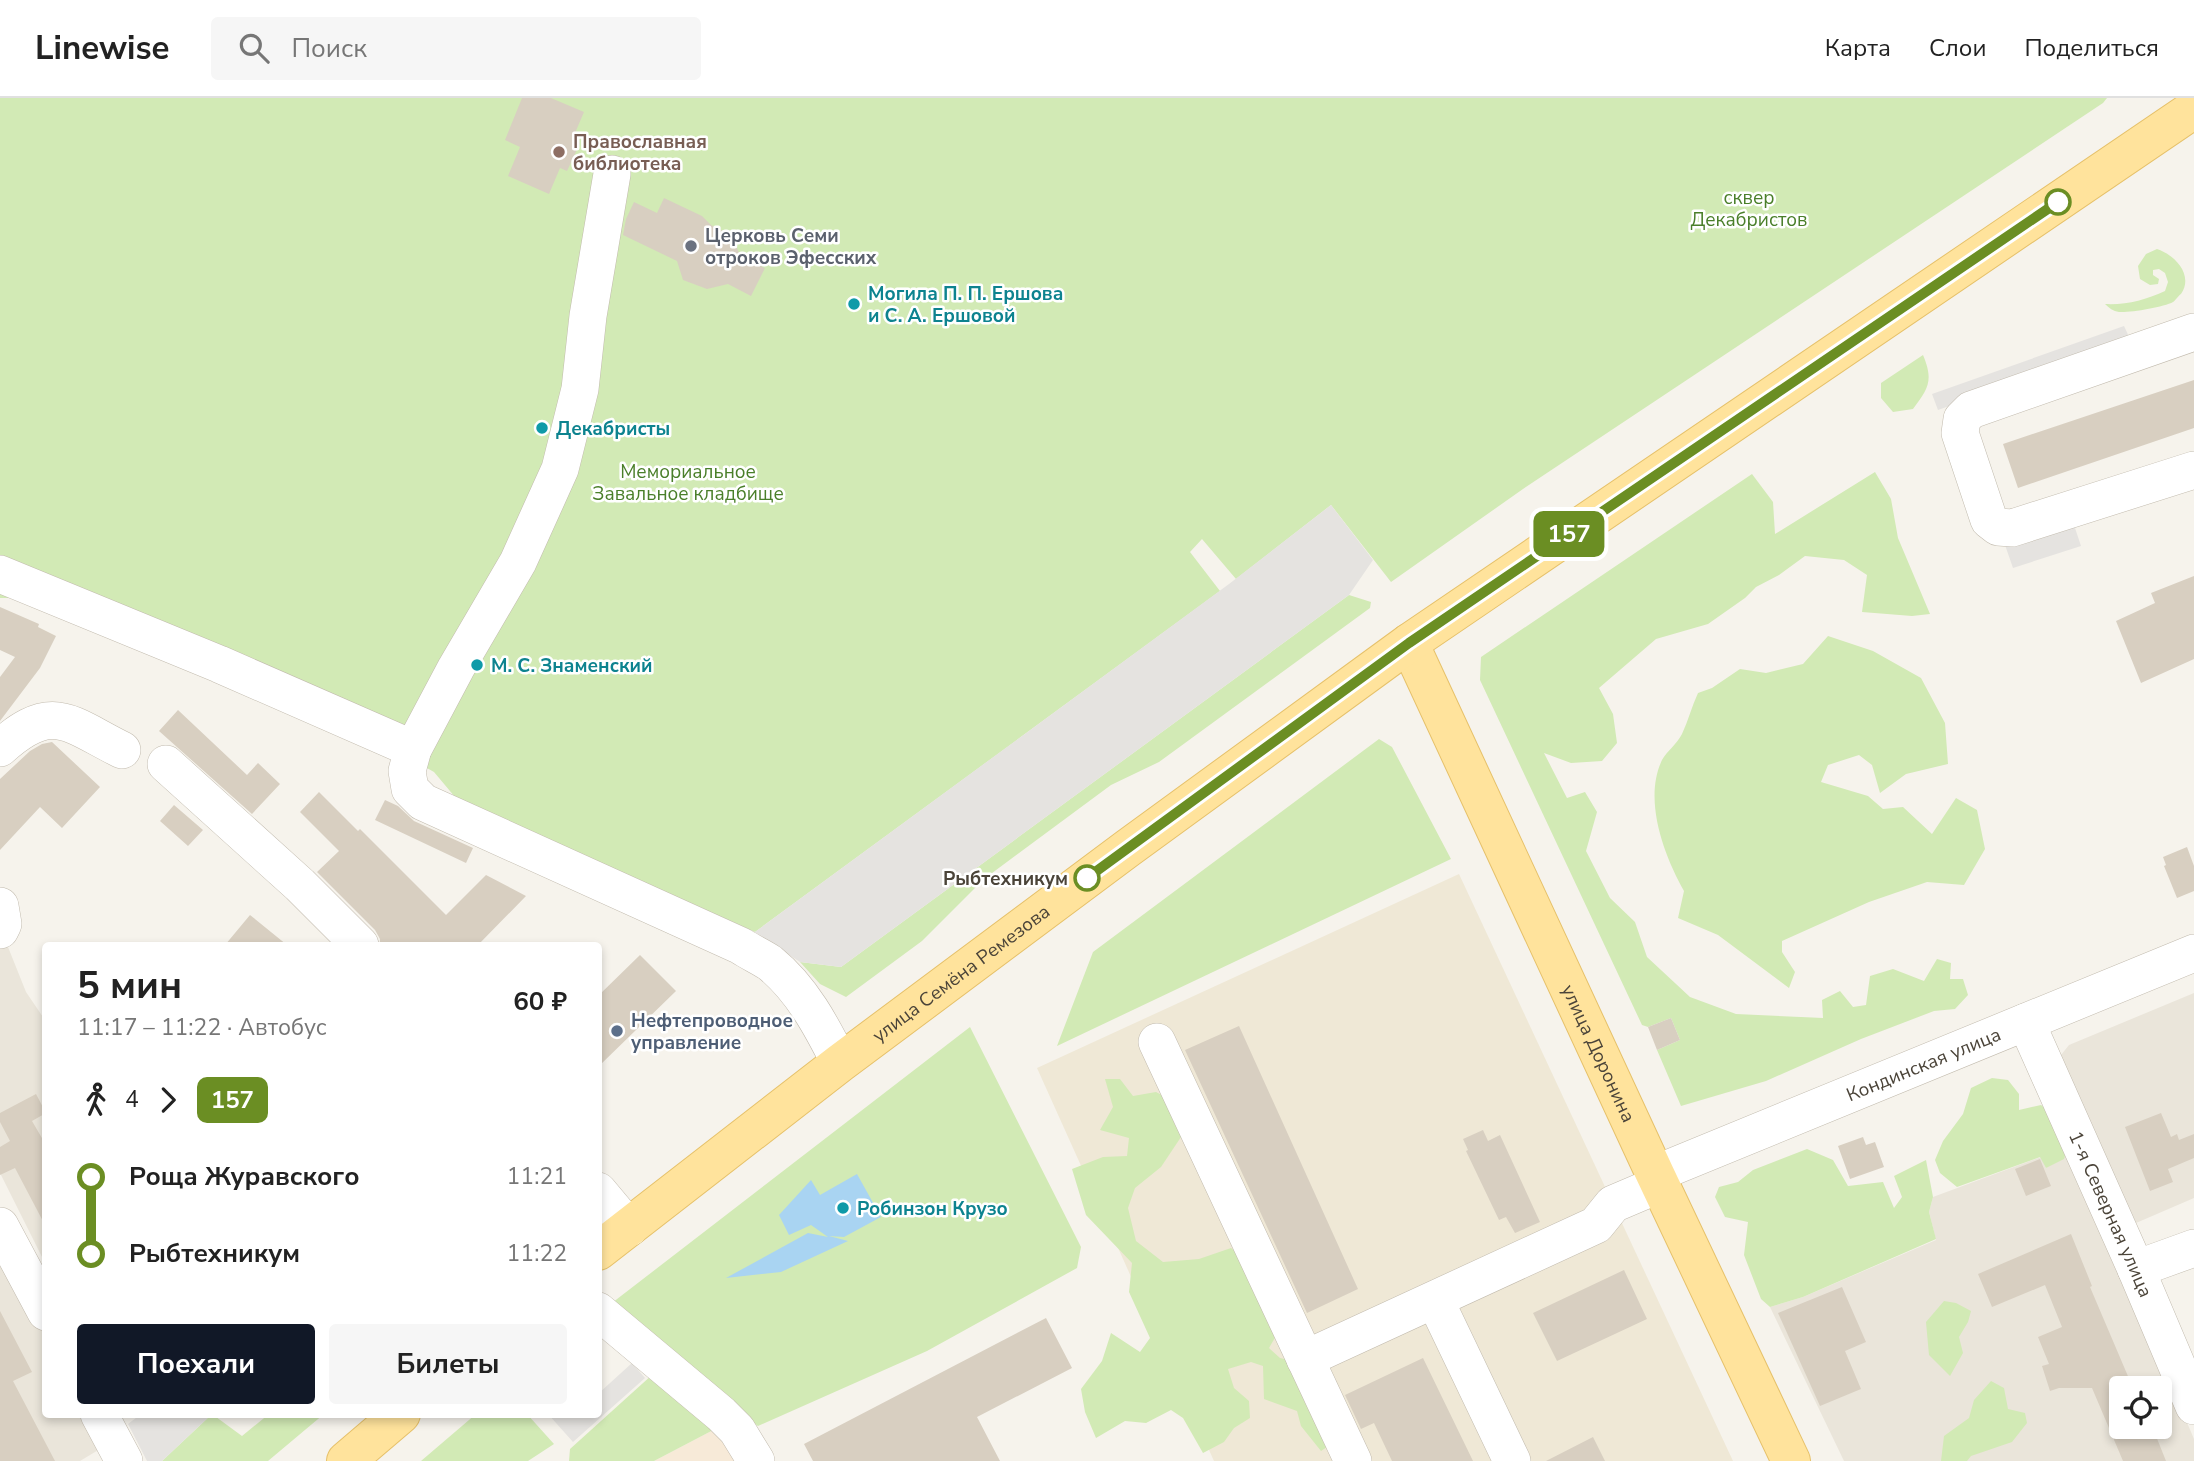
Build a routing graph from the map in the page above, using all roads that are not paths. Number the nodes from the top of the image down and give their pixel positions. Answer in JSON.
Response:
{"nodes":[{"id":1,"x":2194,"y":109,"type":"edge"},
{"id":2,"x":612,"y":174,"type":"dead end"},
{"id":3,"x":2194,"y":332,"type":"edge"},
{"id":4,"x":2194,"y":470,"type":"edge"},
{"id":5,"x":0,"y":574,"type":"edge"},
{"id":6,"x":1409,"y":643,"type":"junction"},
{"id":7,"x":0,"y":748,"type":"edge"},
{"id":8,"x":413,"y":749,"type":"junction"},
{"id":9,"x":122,"y":750,"type":"dead end"},
{"id":10,"x":166,"y":764,"type":"dead end"},
{"id":11,"x":0,"y":906,"type":"edge"},
{"id":12,"x":0,"y":930,"type":"edge"},
{"id":13,"x":357,"y":942,"type":"edge"},
{"id":14,"x":2194,"y":953,"type":"edge"},
{"id":15,"x":2026,"y":1022,"type":"junction"},
{"id":16,"x":1157,"y":1042,"type":"dead end"},
{"id":17,"x":840,"y":1063,"type":"junction"},
{"id":18,"x":1657,"y":1179,"type":"junction"},
{"id":19,"x":602,"y":1196,"type":"edge"},
{"id":20,"x":0,"y":1226,"type":"edge"},
{"id":21,"x":629,"y":1228,"type":"junction"},
{"id":22,"x":602,"y":1248,"type":"edge"},
{"id":23,"x":2194,"y":1248,"type":"edge"},
{"id":24,"x":2136,"y":1269,"type":"junction"},
{"id":25,"x":1435,"y":1300,"type":"junction"},
{"id":26,"x":42,"y":1305,"type":"edge"},
{"id":27,"x":602,"y":1314,"type":"edge"},
{"id":28,"x":1305,"y":1359,"type":"junction"},
{"id":29,"x":2192,"y":1395,"type":"edge"},
{"id":30,"x":101,"y":1418,"type":"edge"},
{"id":31,"x":396,"y":1418,"type":"edge"},
{"id":32,"x":116,"y":1458,"type":"edge"},
{"id":33,"x":346,"y":1461,"type":"edge"},
{"id":34,"x":756,"y":1461,"type":"edge"},
{"id":35,"x":1353,"y":1461,"type":"edge"},
{"id":36,"x":1512,"y":1461,"type":"edge"},
{"id":37,"x":1791,"y":1461,"type":"edge"}],
"edges":[{"from":1,"to":6,"type":"main road","name":"улица Семёна Ремезова"},
{"from":2,"to":8,"type":"street"},
{"from":3,"to":4,"type":"street"},
{"from":5,"to":8,"type":"street"},
{"from":6,"to":17,"type":"main road","name":"улица Семёна Ремезова"},
{"from":6,"to":18,"type":"main road","name":"улица Доронина"},
{"from":7,"to":9,"type":"street"},
{"from":8,"to":17,"type":"street"},
{"from":10,"to":13,"type":"street"},
{"from":11,"to":12,"type":"street"},
{"from":14,"to":15,"type":"street","name":"Кондинская улица"},
{"from":15,"to":18,"type":"street","name":"Кондинская улица"},
{"from":15,"to":24,"type":"street","name":"1-я Северная улица"},
{"from":16,"to":28,"type":"street"},
{"from":17,"to":21,"type":"main road","name":"улица Семёна Ремезова"},
{"from":18,"to":25,"type":"street","name":"Кондинская улица"},
{"from":18,"to":37,"type":"main road","name":"улица Доронина"},
{"from":19,"to":21,"type":"street"},
{"from":20,"to":26,"type":"street"},
{"from":21,"to":22,"type":"main road","name":"улица Семёна Ремезова"},
{"from":23,"to":24,"type":"street"},
{"from":24,"to":29,"type":"street","name":"1-я Северная улица"},
{"from":25,"to":28,"type":"street","name":"Кондинская улица"},
{"from":25,"to":36,"type":"street"},
{"from":27,"to":34,"type":"street"},
{"from":28,"to":35,"type":"street"},
{"from":30,"to":32,"type":"street"},
{"from":31,"to":33,"type":"main road"}]}
